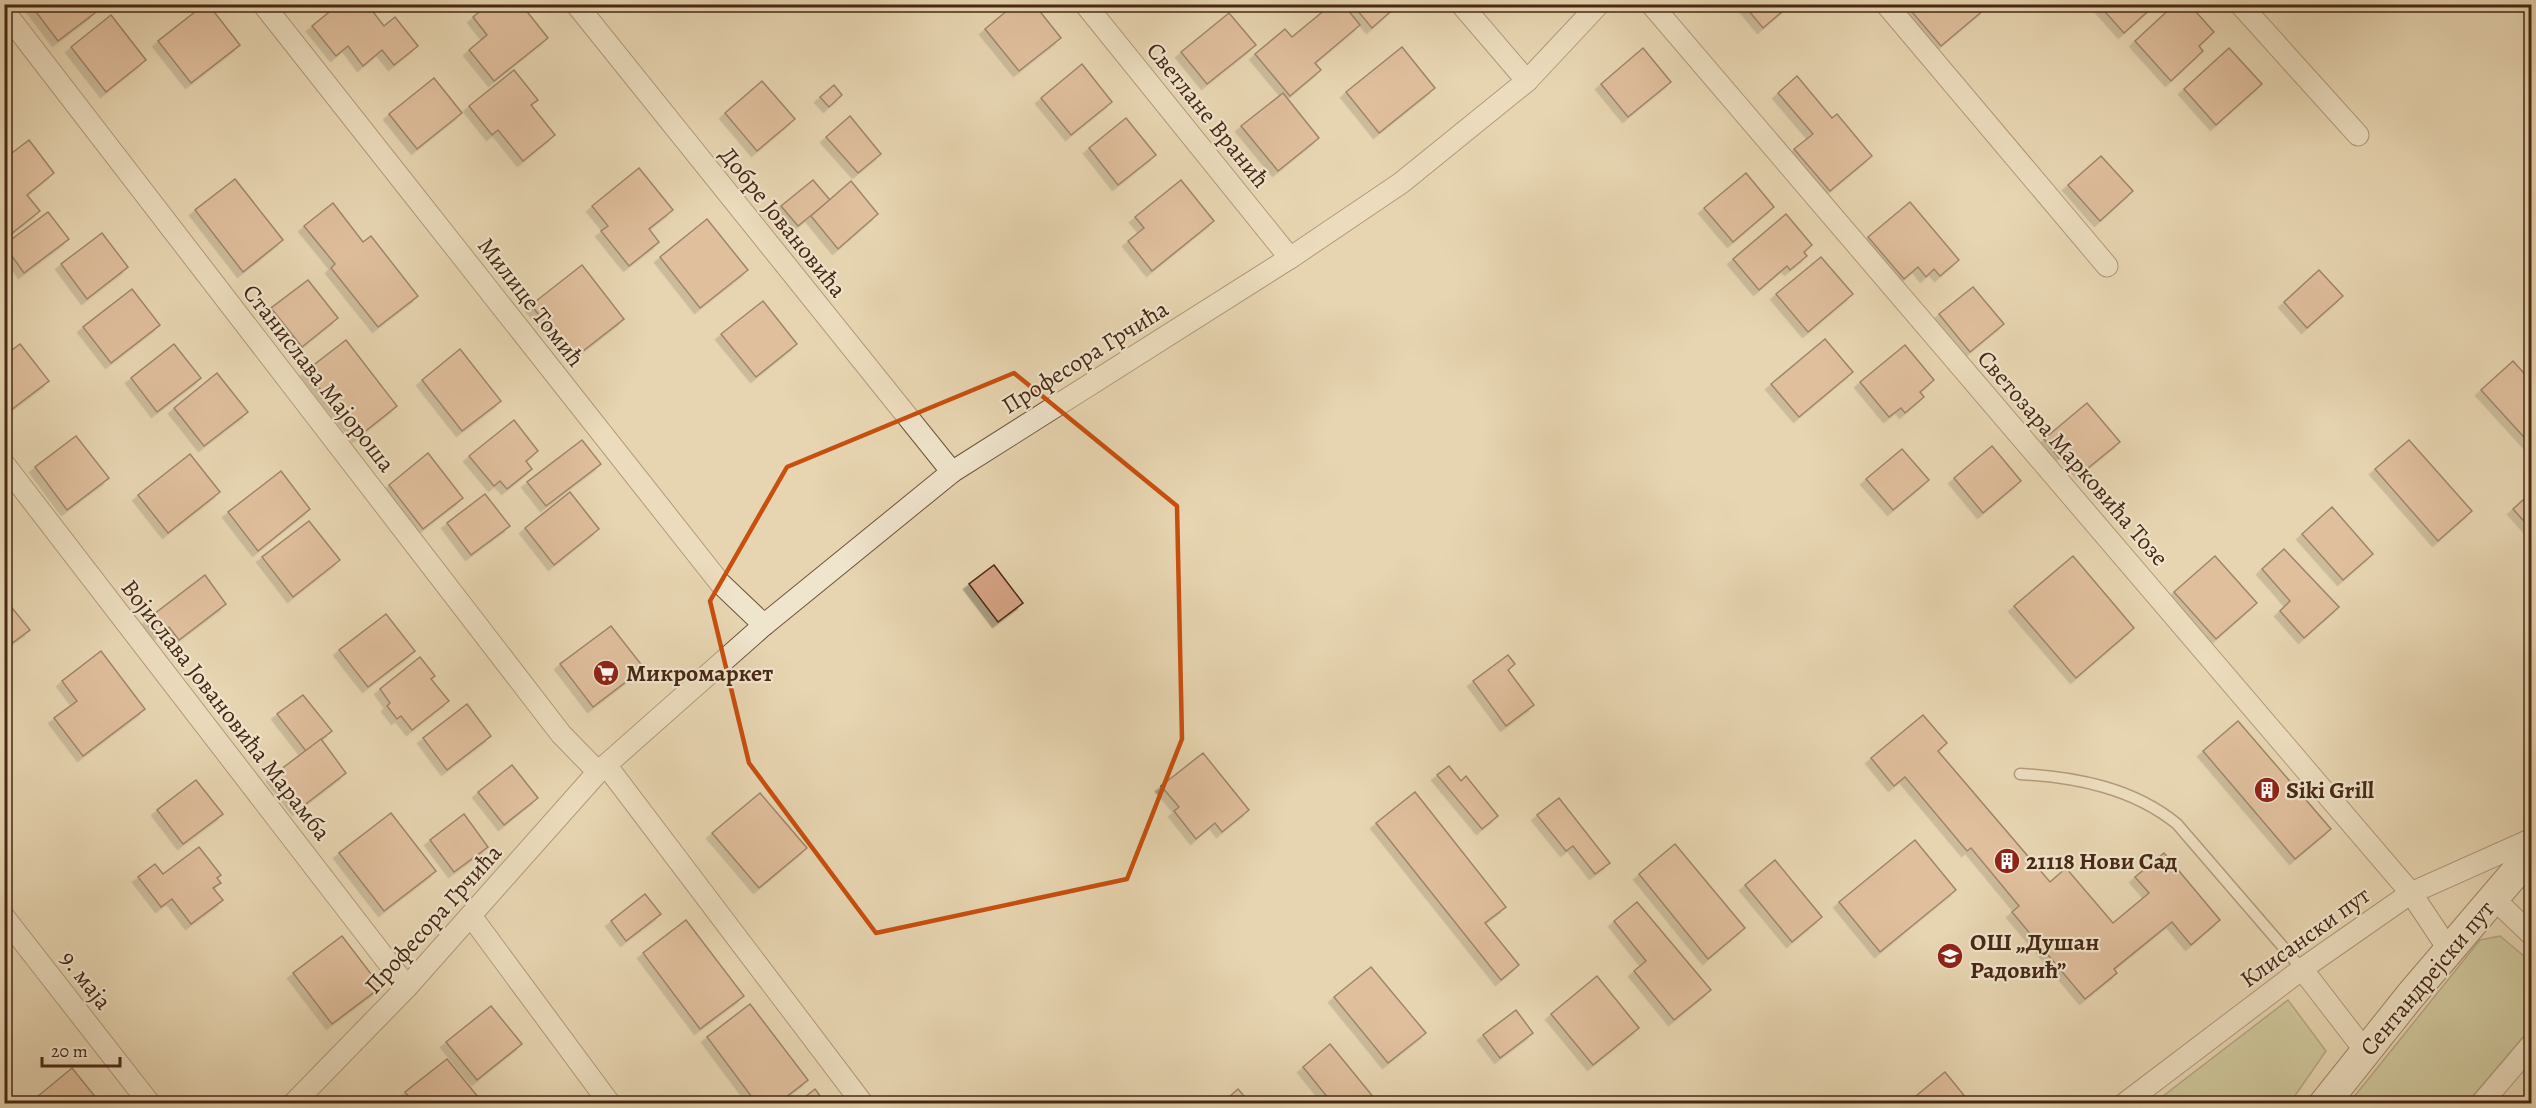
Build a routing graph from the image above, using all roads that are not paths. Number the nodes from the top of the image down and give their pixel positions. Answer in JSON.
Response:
{"nodes":[{"id":1,"x":263,"y":4,"type":"edge"},
{"id":2,"x":576,"y":4,"type":"edge"},
{"id":3,"x":1085,"y":4,"type":"edge"},
{"id":4,"x":1461,"y":4,"type":"edge"},
{"id":5,"x":1599,"y":4,"type":"edge"},
{"id":6,"x":1652,"y":4,"type":"edge"},
{"id":7,"x":1886,"y":4,"type":"edge"},
{"id":8,"x":2240,"y":4,"type":"edge"},
{"id":9,"x":4,"y":11,"type":"edge"},
{"id":10,"x":1527,"y":81,"type":"junction"},
{"id":11,"x":2358,"y":135,"type":"dead end"},
{"id":12,"x":1290,"y":258,"type":"junction"},
{"id":13,"x":2107,"y":266,"type":"dead end"},
{"id":14,"x":4,"y":464,"type":"edge"},
{"id":15,"x":951,"y":472,"type":"junction"},
{"id":16,"x":764,"y":625,"type":"junction"},
{"id":17,"x":602,"y":768,"type":"junction"},
{"id":18,"x":2020,"y":774,"type":"dead end"},
{"id":19,"x":2532,"y":839,"type":"edge"},
{"id":20,"x":2532,"y":853,"type":"edge"},
{"id":21,"x":2411,"y":893,"type":"junction"},
{"id":22,"x":2493,"y":898,"type":"junction"},
{"id":23,"x":471,"y":916,"type":"junction"},
{"id":24,"x":4,"y":917,"type":"edge"},
{"id":25,"x":2532,"y":935,"type":"edge"},
{"id":26,"x":2449,"y":950,"type":"junction"},
{"id":27,"x":2302,"y":969,"type":"junction"},
{"id":28,"x":407,"y":987,"type":"junction"},
{"id":29,"x":2532,"y":1044,"type":"edge"},
{"id":30,"x":2366,"y":1052,"type":"junction"},
{"id":31,"x":303,"y":1100,"type":"edge"},
{"id":32,"x":150,"y":1104,"type":"edge"},
{"id":33,"x":610,"y":1104,"type":"edge"},
{"id":34,"x":863,"y":1104,"type":"edge"},
{"id":35,"x":2124,"y":1104,"type":"edge"},
{"id":36,"x":2324,"y":1104,"type":"edge"},
{"id":37,"x":2481,"y":1104,"type":"edge"}],
"edges":[{"from":1,"to":16,"type":"street","name":"Милице Томић"},
{"from":2,"to":15,"type":"street","name":"Добре Јовановића"},
{"from":3,"to":12,"type":"street","name":"Светлане Вранић"},
{"from":4,"to":10,"type":"street"},
{"from":5,"to":10,"type":"street","name":"Професора Грчића"},
{"from":6,"to":21,"type":"street","name":"Светозара Марковића Тозе"},
{"from":7,"to":13,"type":"street"},
{"from":8,"to":11,"type":"street"},
{"from":9,"to":17,"type":"street","name":"Станислава Мајороша"},
{"from":10,"to":12,"type":"street","name":"Професора Грчића"},
{"from":12,"to":15,"type":"street","name":"Професора Грчића"},
{"from":14,"to":28,"type":"street","name":"Војислава Јовановића Марамба"},
{"from":15,"to":16,"type":"street","name":"Професора Грчића"},
{"from":16,"to":17,"type":"street","name":"Професора Грчића"},
{"from":17,"to":23,"type":"street","name":"Професора Грчића"},
{"from":17,"to":34,"type":"street"},
{"from":18,"to":27,"type":"lane"},
{"from":19,"to":21,"type":"street","name":"Клисански пут"},
{"from":20,"to":22,"type":"main road","name":"Сентандрејски пут"},
{"from":21,"to":26,"type":"street","name":"Светозара Марковића Тозе"},
{"from":21,"to":27,"type":"street","name":"Клисански пут"},
{"from":22,"to":25,"type":"street"},
{"from":22,"to":26,"type":"main road","name":"Сентандрејски пут"},
{"from":23,"to":28,"type":"street","name":"Професора Грчића"},
{"from":23,"to":33,"type":"street"},
{"from":24,"to":32,"type":"street","name":"9. маја"},
{"from":26,"to":30,"type":"main road","name":"Сентандрејски пут"},
{"from":27,"to":30,"type":"street"},
{"from":27,"to":35,"type":"street","name":"Клисански пут"},
{"from":28,"to":31,"type":"street","name":"Професора Грчића"},
{"from":29,"to":37,"type":"street"},
{"from":30,"to":36,"type":"main road","name":"Сентандрејски пут"}]}
